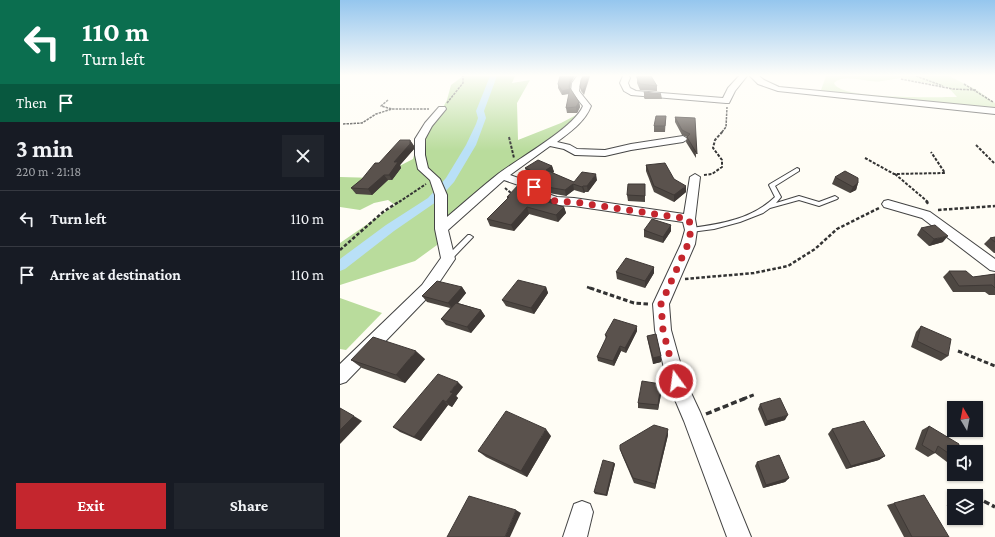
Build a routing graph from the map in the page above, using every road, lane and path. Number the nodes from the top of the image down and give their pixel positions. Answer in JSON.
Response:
{"nodes":[{"id":1,"x":387,"y":101,"type":"edge"},
{"id":2,"x":448,"y":101,"type":"edge"},
{"id":3,"x":583,"y":101,"type":"edge"},
{"id":4,"x":726,"y":101,"type":"edge"},
{"id":5,"x":905,"y":101,"type":"edge"},
{"id":6,"x":392,"y":109,"type":"junction"},
{"id":7,"x":442,"y":109,"type":"junction"},
{"id":8,"x":995,"y":111,"type":"edge"},
{"id":9,"x":343,"y":124,"type":"dead end"},
{"id":10,"x":509,"y":137,"type":"dead end"},
{"id":11,"x":683,"y":139,"type":"dead end"},
{"id":12,"x":548,"y":143,"type":"junction"},
{"id":13,"x":976,"y":145,"type":"dead end"},
{"id":14,"x":931,"y":152,"type":"dead end"},
{"id":15,"x":865,"y":158,"type":"dead end"},
{"id":16,"x":995,"y":164,"type":"edge"},
{"id":17,"x":515,"y":166,"type":"junction"},
{"id":18,"x":797,"y":170,"type":"dead end"},
{"id":19,"x":894,"y":174,"type":"junction"},
{"id":20,"x":502,"y":176,"type":"junction"},
{"id":21,"x":695,"y":177,"type":"joint"},
{"id":22,"x":438,"y":187,"type":"junction"},
{"id":23,"x":835,"y":198,"type":"dead end"},
{"id":24,"x":888,"y":204,"type":"joint"},
{"id":25,"x":771,"y":206,"type":"junction"},
{"id":26,"x":995,"y":206,"type":"edge"},
{"id":27,"x":690,"y":224,"type":"junction"},
{"id":28,"x":441,"y":229,"type":"junction"},
{"id":29,"x":470,"y":236,"type":"dead end"},
{"id":30,"x":340,"y":250,"type":"edge"},
{"id":31,"x":448,"y":260,"type":"junction"},
{"id":32,"x":995,"y":266,"type":"edge"},
{"id":33,"x":673,"y":280,"type":"junction"},
{"id":34,"x":587,"y":287,"type":"dead end"},
{"id":35,"x":661,"y":304,"type":"junction"},
{"id":36,"x":958,"y":351,"type":"dead end"},
{"id":37,"x":995,"y":366,"type":"edge"},
{"id":38,"x":340,"y":376,"type":"edge"},
{"id":39,"x":756,"y":394,"type":"dead end"},
{"id":40,"x":693,"y":419,"type":"junction"},
{"id":41,"x":983,"y":501,"type":"edge"},
{"id":42,"x":995,"y":507,"type":"edge"},
{"id":43,"x":582,"y":512,"type":"dead end"},
{"id":44,"x":575,"y":537,"type":"edge"},
{"id":45,"x":738,"y":537,"type":"edge"}],
"edges":[{"from":1,"to":6,"type":"path"},
{"from":2,"to":7,"type":"path"},
{"from":3,"to":12,"type":"street"},
{"from":4,"to":21,"type":"path"},
{"from":5,"to":8,"type":"street"},
{"from":6,"to":7,"type":"path"},
{"from":6,"to":9,"type":"path"},
{"from":7,"to":22,"type":"street"},
{"from":10,"to":17,"type":"path"},
{"from":11,"to":12,"type":"street"},
{"from":12,"to":17,"type":"street"},
{"from":13,"to":16,"type":"path"},
{"from":14,"to":19,"type":"path"},
{"from":15,"to":19,"type":"path"},
{"from":17,"to":20,"type":"street"},
{"from":18,"to":25,"type":"lane"},
{"from":19,"to":26,"type":"path"},
{"from":20,"to":27,"type":"street"},
{"from":20,"to":28,"type":"street"},
{"from":21,"to":27,"type":"street"},
{"from":22,"to":28,"type":"street"},
{"from":22,"to":30,"type":"path"},
{"from":23,"to":25,"type":"lane"},
{"from":24,"to":32,"type":"street"},
{"from":24,"to":33,"type":"path"},
{"from":25,"to":27,"type":"lane"},
{"from":27,"to":33,"type":"street"},
{"from":28,"to":31,"type":"street"},
{"from":29,"to":31,"type":"lane"},
{"from":31,"to":38,"type":"street"},
{"from":33,"to":35,"type":"street"},
{"from":34,"to":35,"type":"path"},
{"from":35,"to":40,"type":"street"},
{"from":36,"to":37,"type":"path"},
{"from":39,"to":40,"type":"path"},
{"from":40,"to":45,"type":"street"},
{"from":41,"to":42,"type":"path"},
{"from":43,"to":44,"type":"street"}]}
